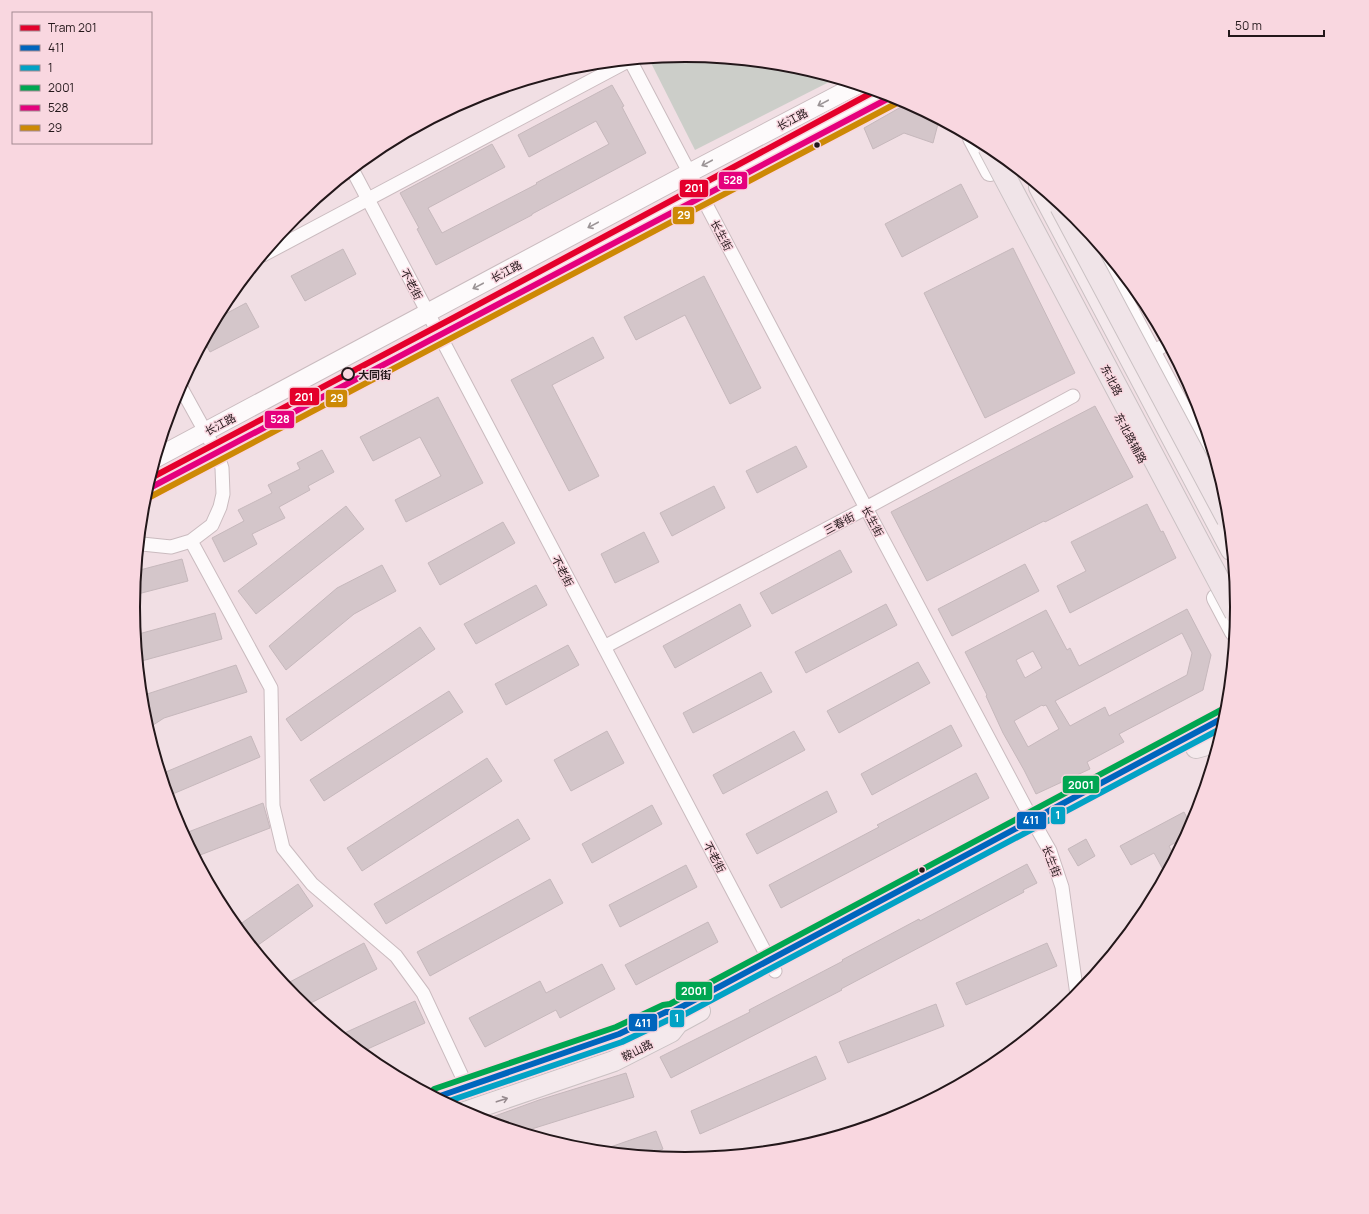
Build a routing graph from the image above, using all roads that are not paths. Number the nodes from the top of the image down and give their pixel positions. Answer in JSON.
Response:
{"nodes":[{"id":1,"x":632,"y":65,"type":"edge"},
{"id":2,"x":617,"y":67,"type":"edge"},
{"id":3,"x":851,"y":88,"type":"edge"},
{"id":4,"x":885,"y":100,"type":"edge"},
{"id":5,"x":977,"y":148,"type":"edge"},
{"id":6,"x":996,"y":161,"type":"edge"},
{"id":7,"x":689,"y":173,"type":"junction"},
{"id":8,"x":355,"y":174,"type":"edge"},
{"id":9,"x":1018,"y":176,"type":"edge"},
{"id":10,"x":702,"y":197,"type":"junction"},
{"id":11,"x":368,"y":200,"type":"junction"},
{"id":12,"x":1051,"y":204,"type":"edge"},
{"id":13,"x":1052,"y":205,"type":"edge"},
{"id":14,"x":274,"y":249,"type":"edge"},
{"id":15,"x":1100,"y":255,"type":"edge"},
{"id":16,"x":428,"y":313,"type":"junction"},
{"id":17,"x":1134,"y":317,"type":"junction"},
{"id":18,"x":440,"y":336,"type":"junction"},
{"id":19,"x":1159,"y":348,"type":"edge"},
{"id":20,"x":1129,"y":371,"type":"junction"},
{"id":21,"x":1168,"y":382,"type":"junction"},
{"id":22,"x":184,"y":393,"type":"edge"},
{"id":23,"x":1073,"y":396,"type":"dead end"},
{"id":24,"x":1116,"y":410,"type":"junction"},
{"id":25,"x":205,"y":432,"type":"junction"},
{"id":26,"x":217,"y":453,"type":"junction"},
{"id":27,"x":161,"y":455,"type":"edge"},
{"id":28,"x":1209,"y":459,"type":"edge"},
{"id":29,"x":153,"y":486,"type":"edge"},
{"id":30,"x":1220,"y":505,"type":"edge"},
{"id":31,"x":866,"y":508,"type":"junction"},
{"id":32,"x":1225,"y":540,"type":"edge"},
{"id":33,"x":191,"y":541,"type":"junction"},
{"id":34,"x":143,"y":543,"type":"edge"},
{"id":35,"x":1228,"y":575,"type":"edge"},
{"id":36,"x":1230,"y":601,"type":"edge"},
{"id":37,"x":1229,"y":623,"type":"edge"},
{"id":38,"x":604,"y":647,"type":"junction"},
{"id":39,"x":1215,"y":732,"type":"edge"},
{"id":40,"x":1214,"y":733,"type":"edge"},
{"id":41,"x":1036,"y":825,"type":"junction"},
{"id":42,"x":772,"y":966,"type":"junction"},
{"id":43,"x":1076,"y":986,"type":"edge"},
{"id":44,"x":467,"y":1087,"type":"junction"},
{"id":45,"x":442,"y":1095,"type":"edge"},
{"id":46,"x":473,"y":1109,"type":"edge"}],
"edges":[{"from":1,"to":7,"type":"street","name":"长生街"},
{"from":2,"to":11,"type":"street"},
{"from":3,"to":7,"type":"main road","name":"长江路","one_way":true},
{"from":4,"to":10,"type":"main road"},
{"from":5,"to":24,"type":"main road","name":"东北路辅路"},
{"from":6,"to":36,"type":"highway","name":"东北路","bridge":true},
{"from":7,"to":10,"type":"street","name":"长生街"},
{"from":7,"to":16,"type":"main road","name":"长江路","one_way":true},
{"from":8,"to":11,"type":"street","name":"不老街"},
{"from":9,"to":20,"type":"main road","name":"东北路"},
{"from":10,"to":18,"type":"main road"},
{"from":10,"to":31,"type":"street","name":"长生街"},
{"from":11,"to":14,"type":"street"},
{"from":11,"to":16,"type":"street","name":"不老街"},
{"from":12,"to":20,"type":"main road","name":"东北路"},
{"from":13,"to":30,"type":"highway","bridge":true},
{"from":15,"to":17,"type":"main road"},
{"from":16,"to":18,"type":"street","name":"不老街"},
{"from":16,"to":25,"type":"main road","name":"长江路"},
{"from":17,"to":19,"type":"main road"},
{"from":17,"to":20,"type":"main road"},
{"from":18,"to":26,"type":"main road"},
{"from":18,"to":38,"type":"street","name":"不老街"},
{"from":19,"to":21,"type":"main road"},
{"from":20,"to":21,"type":"main road"},
{"from":20,"to":24,"type":"main road"},
{"from":20,"to":32,"type":"main road","name":"东北路"},
{"from":20,"to":35,"type":"main road","name":"东北路"},
{"from":21,"to":28,"type":"main road"},
{"from":22,"to":25,"type":"street"},
{"from":23,"to":31,"type":"street","name":"三春街"},
{"from":24,"to":37,"type":"main road","name":"东北路辅路"},
{"from":25,"to":26,"type":"street"},
{"from":25,"to":27,"type":"main road","name":"长江路"},
{"from":26,"to":29,"type":"main road"},
{"from":26,"to":33,"type":"street"},
{"from":31,"to":38,"type":"street","name":"三春街"},
{"from":31,"to":41,"type":"street","name":"长生街"},
{"from":33,"to":34,"type":"street"},
{"from":33,"to":44,"type":"street"},
{"from":38,"to":42,"type":"street","name":"不老街"},
{"from":39,"to":41,"type":"main road","name":"鞍山路"},
{"from":40,"to":41,"type":"main road","name":"鞍山路"},
{"from":41,"to":42,"type":"main road","name":"鞍山路"},
{"from":41,"to":43,"type":"street","name":"长生街"},
{"from":42,"to":44,"type":"main road","name":"鞍山路"},
{"from":46,"to":42,"type":"main road","name":"鞍山路","one_way":true},
{"from":44,"to":45,"type":"main road","name":"鞍山路"}]}
